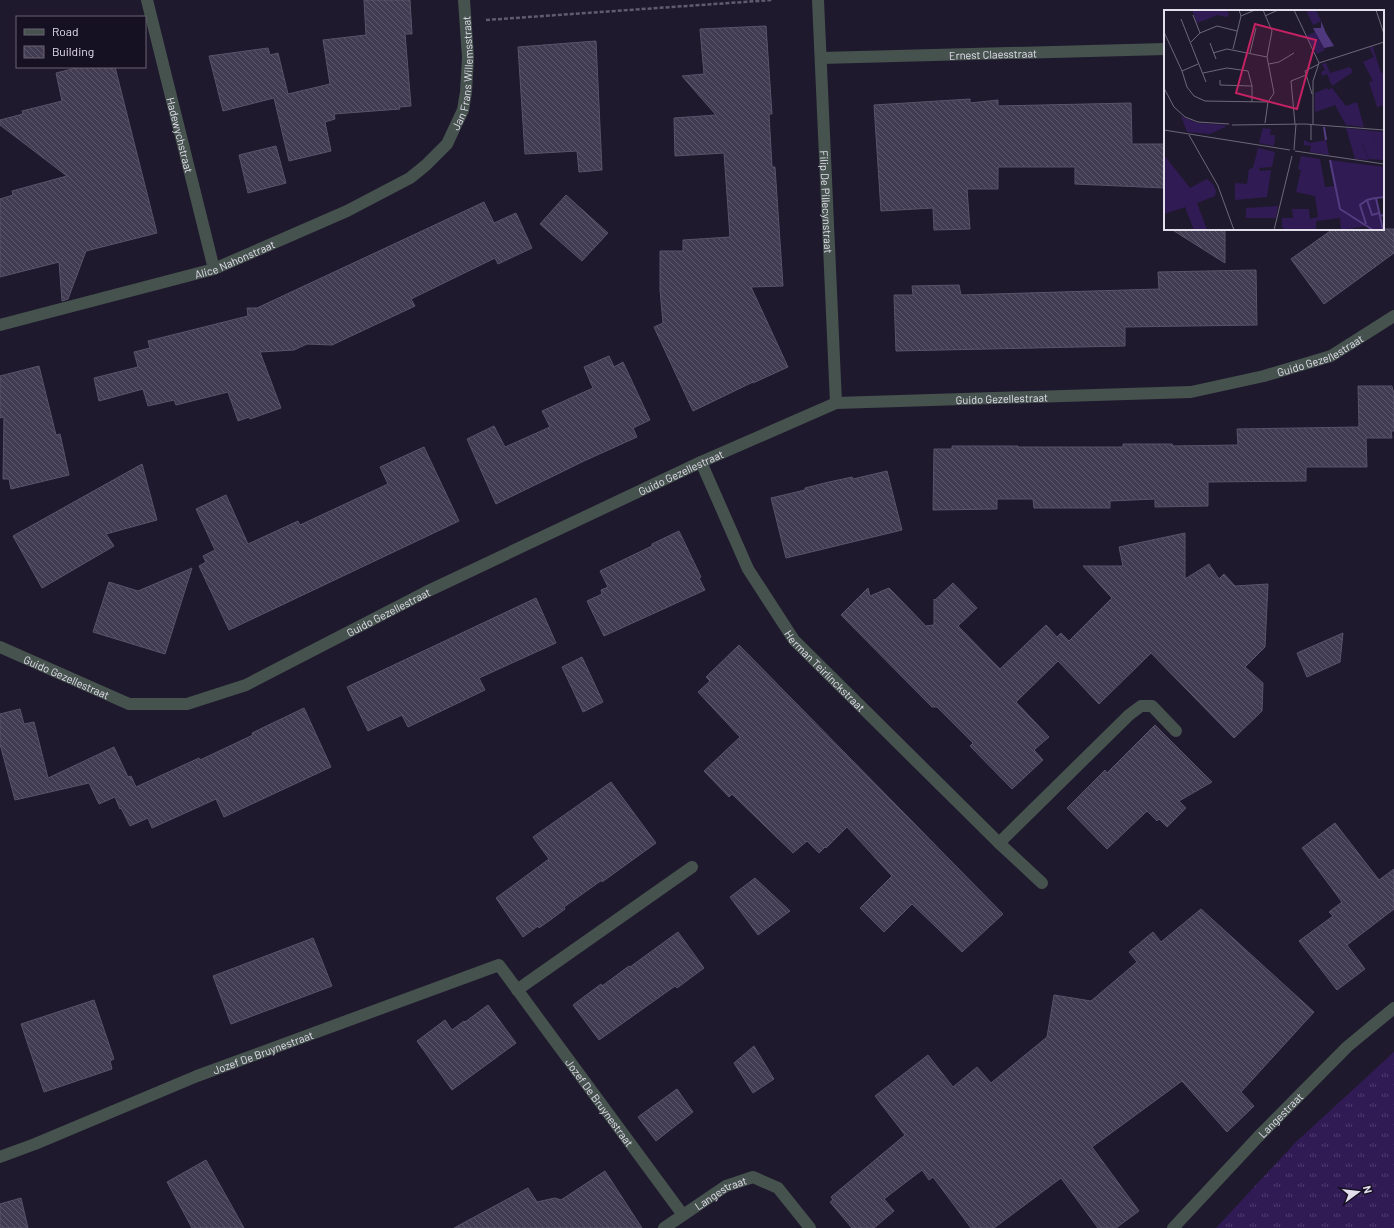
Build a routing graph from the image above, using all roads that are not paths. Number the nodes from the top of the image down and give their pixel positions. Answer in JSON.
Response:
{"nodes":[{"id":1,"x":147,"y":0,"type":"edge"},
{"id":2,"x":464,"y":0,"type":"edge"},
{"id":3,"x":818,"y":0,"type":"edge"},
{"id":4,"x":1164,"y":49,"type":"edge"},
{"id":5,"x":821,"y":58,"type":"junction"},
{"id":6,"x":447,"y":144,"type":"joint"},
{"id":7,"x":214,"y":269,"type":"junction"},
{"id":8,"x":1394,"y":316,"type":"edge"},
{"id":9,"x":0,"y":325,"type":"edge"},
{"id":10,"x":836,"y":403,"type":"junction"},
{"id":11,"x":701,"y":462,"type":"junction"},
{"id":12,"x":0,"y":647,"type":"edge"},
{"id":13,"x":1176,"y":731,"type":"dead end"},
{"id":14,"x":999,"y":843,"type":"junction"},
{"id":15,"x":692,"y":867,"type":"dead end"},
{"id":16,"x":1042,"y":883,"type":"dead end"},
{"id":17,"x":517,"y":990,"type":"junction"},
{"id":18,"x":1394,"y":1008,"type":"edge"},
{"id":19,"x":0,"y":1157,"type":"edge"},
{"id":20,"x":683,"y":1215,"type":"junction"},
{"id":21,"x":664,"y":1228,"type":"edge"},
{"id":22,"x":810,"y":1228,"type":"edge"},
{"id":23,"x":1174,"y":1228,"type":"edge"}],
"edges":[{"from":1,"to":7,"type":"street","name":"Hadewychstraat"},
{"from":2,"to":6,"type":"street","name":"Jan Frans Willemsstraat"},
{"from":3,"to":5,"type":"street","name":"Filip De Pillecynstraat"},
{"from":4,"to":5,"type":"street","name":"Ernest Claesstraat"},
{"from":5,"to":10,"type":"street","name":"Filip De Pillecynstraat"},
{"from":6,"to":7,"type":"street","name":"Alice Nahonstraat"},
{"from":7,"to":9,"type":"street","name":"Alice Nahonstraat"},
{"from":8,"to":10,"type":"street","name":"Guido Gezellestraat"},
{"from":10,"to":11,"type":"street","name":"Guido Gezellestraat"},
{"from":11,"to":12,"type":"street","name":"Guido Gezellestraat"},
{"from":11,"to":14,"type":"street","name":"Herman Teirlinckstraat"},
{"from":13,"to":14,"type":"street"},
{"from":14,"to":16,"type":"street","name":"Herman Teirlinckstraat"},
{"from":15,"to":17,"type":"street"},
{"from":17,"to":19,"type":"street","name":"Jozef De Bruynestraat"},
{"from":17,"to":20,"type":"street","name":"Jozef De Bruynestraat"},
{"from":18,"to":23,"type":"street","name":"Langestraat"},
{"from":20,"to":21,"type":"street","name":"Langestraat"},
{"from":20,"to":22,"type":"street","name":"Langestraat"}]}
